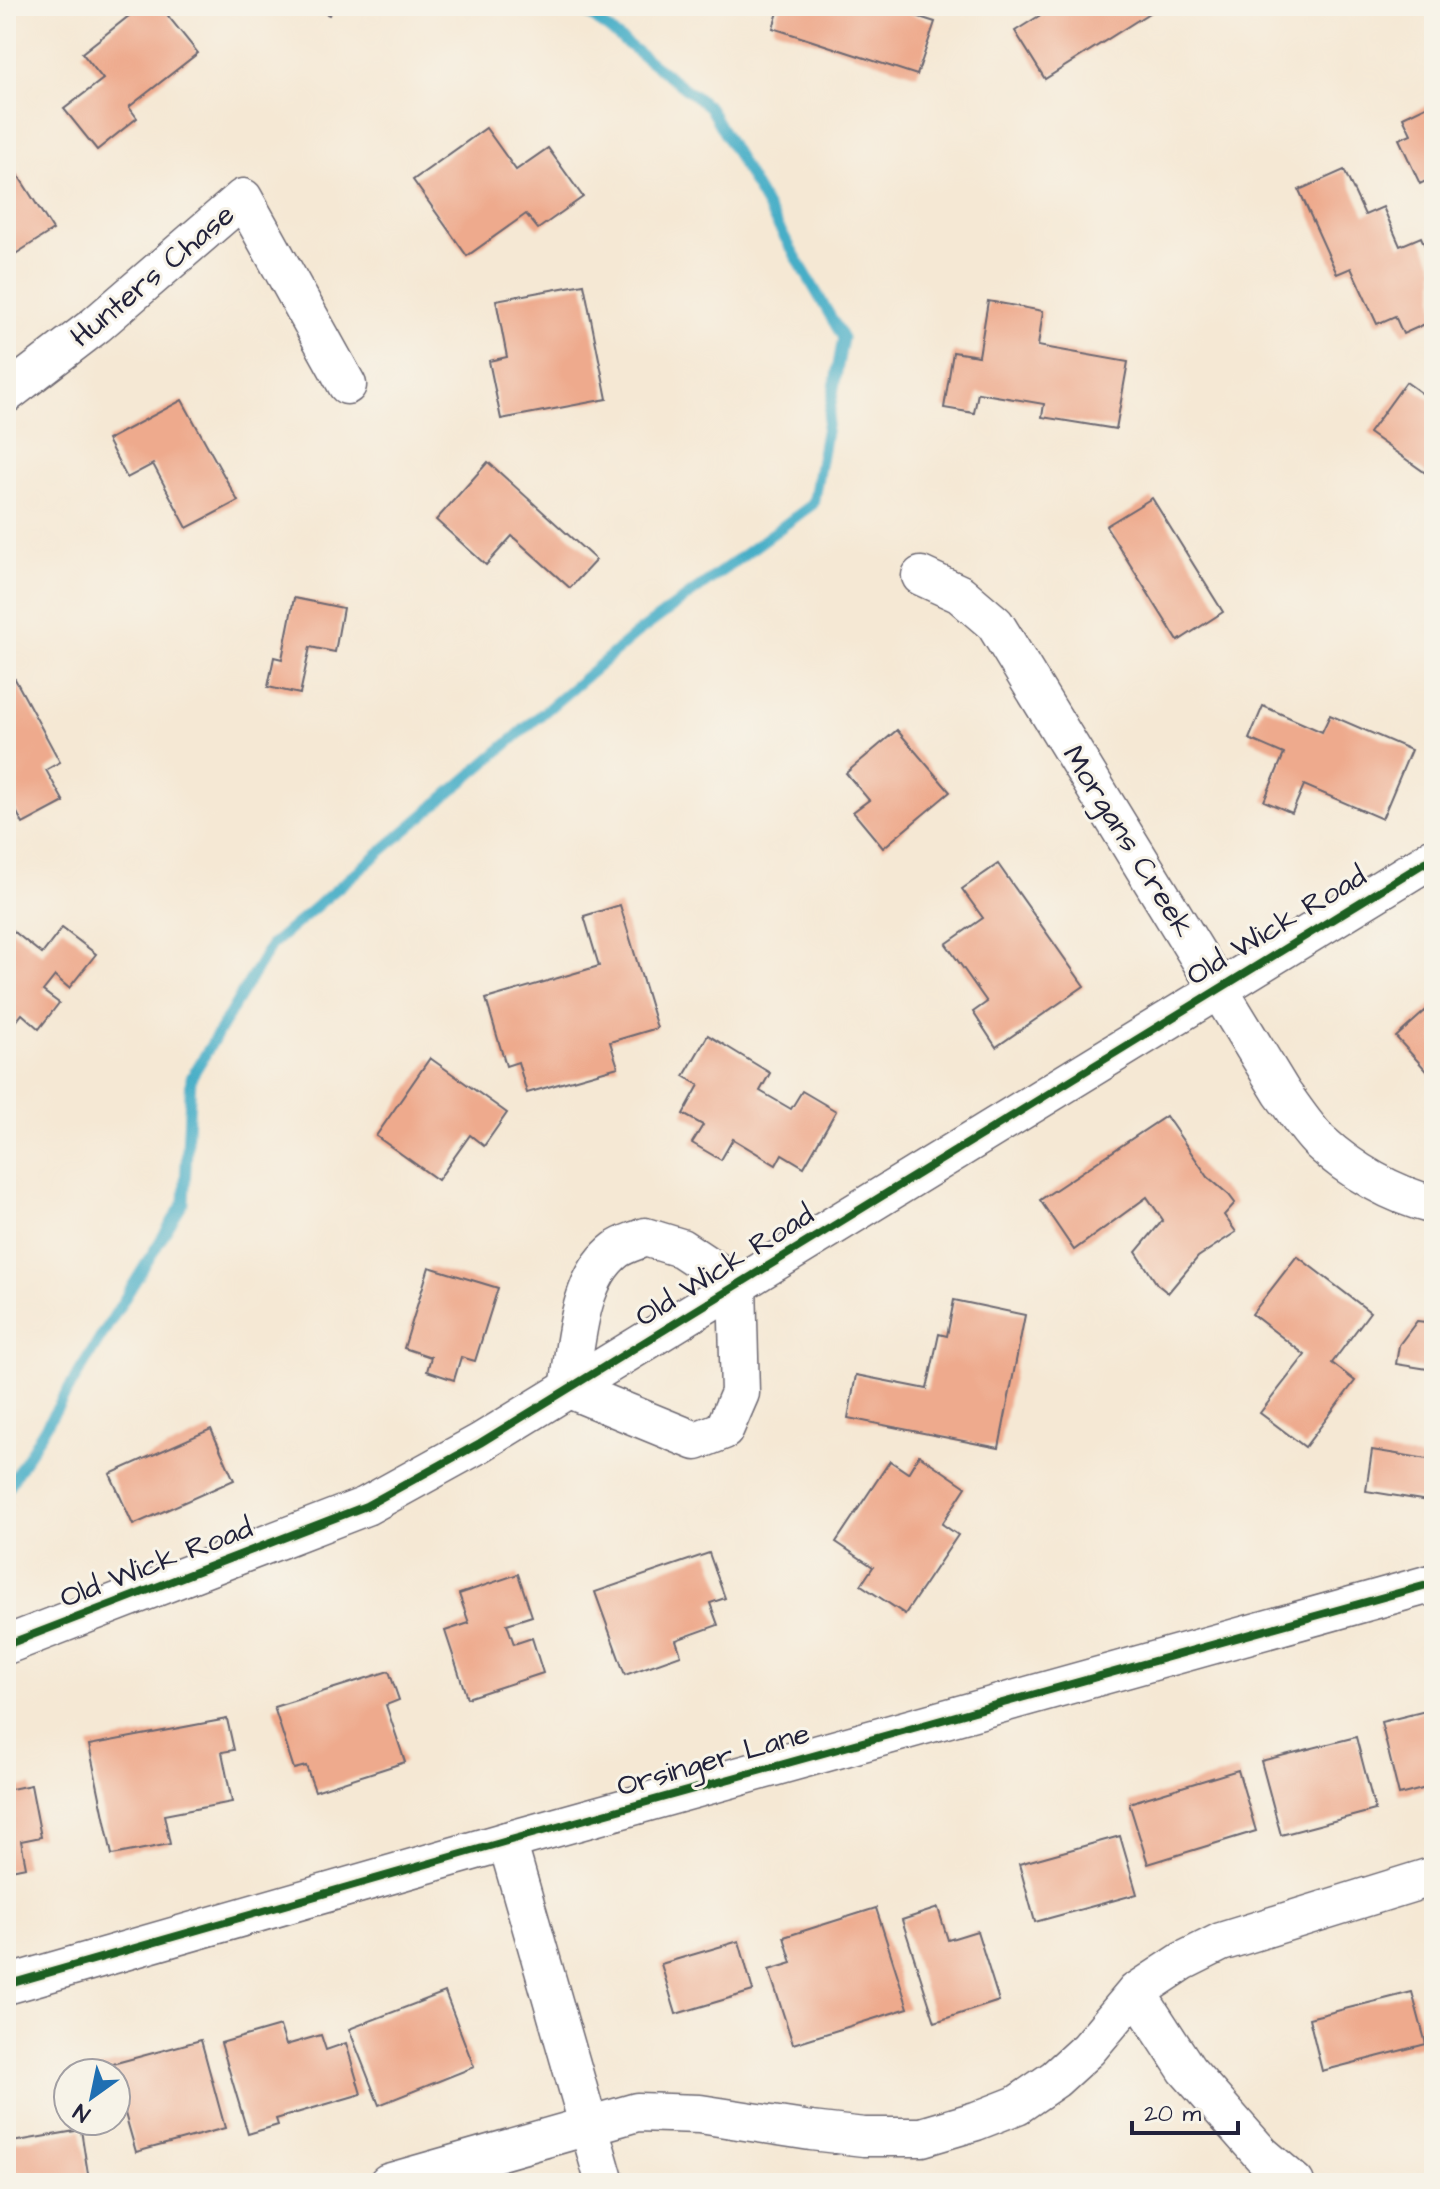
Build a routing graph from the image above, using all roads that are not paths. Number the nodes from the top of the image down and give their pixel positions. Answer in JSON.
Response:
{"nodes":[{"id":1,"x":347,"y":385,"type":"dead end"},
{"id":2,"x":6,"y":394,"type":"edge"},
{"id":3,"x":921,"y":576,"type":"dead end"},
{"id":4,"x":1434,"y":857,"type":"edge"},
{"id":5,"x":1219,"y":988,"type":"junction"},
{"id":6,"x":1434,"y":1205,"type":"edge"},
{"id":7,"x":737,"y":1285,"type":"junction"},
{"id":8,"x":569,"y":1389,"type":"junction"},
{"id":9,"x":1434,"y":1583,"type":"edge"},
{"id":10,"x":6,"y":1645,"type":"edge"},
{"id":11,"x":507,"y":1841,"type":"junction"},
{"id":12,"x":1434,"y":1876,"type":"edge"},
{"id":13,"x":6,"y":1985,"type":"edge"},
{"id":14,"x":1136,"y":1992,"type":"junction"},
{"id":15,"x":590,"y":2126,"type":"junction"},
{"id":16,"x":388,"y":2183,"type":"edge"},
{"id":17,"x":605,"y":2183,"type":"edge"},
{"id":18,"x":1295,"y":2183,"type":"edge"}],
"edges":[{"from":1,"to":2,"type":"street","name":"Hunters Chase"},
{"from":3,"to":5,"type":"street","name":"Morgans Creek"},
{"from":4,"to":5,"type":"street","name":"Old Wick Road"},
{"from":5,"to":6,"type":"street","name":"Morgans Creek"},
{"from":5,"to":7,"type":"street","name":"Old Wick Road"},
{"from":7,"to":8,"type":"street","name":"Old Wick Road"},
{"from":7,"to":8,"type":"street","name":"Old Wick Road"},
{"from":7,"to":8,"type":"street","name":"Old Wick Road"},
{"from":8,"to":10,"type":"street","name":"Old Wick Road"},
{"from":9,"to":11,"type":"street","name":"Orsinger Lane"},
{"from":11,"to":13,"type":"street","name":"Orsinger Lane"},
{"from":11,"to":15,"type":"street"},
{"from":12,"to":14,"type":"street"},
{"from":14,"to":15,"type":"street"},
{"from":14,"to":18,"type":"street"},
{"from":15,"to":16,"type":"street"},
{"from":15,"to":17,"type":"street"}]}
